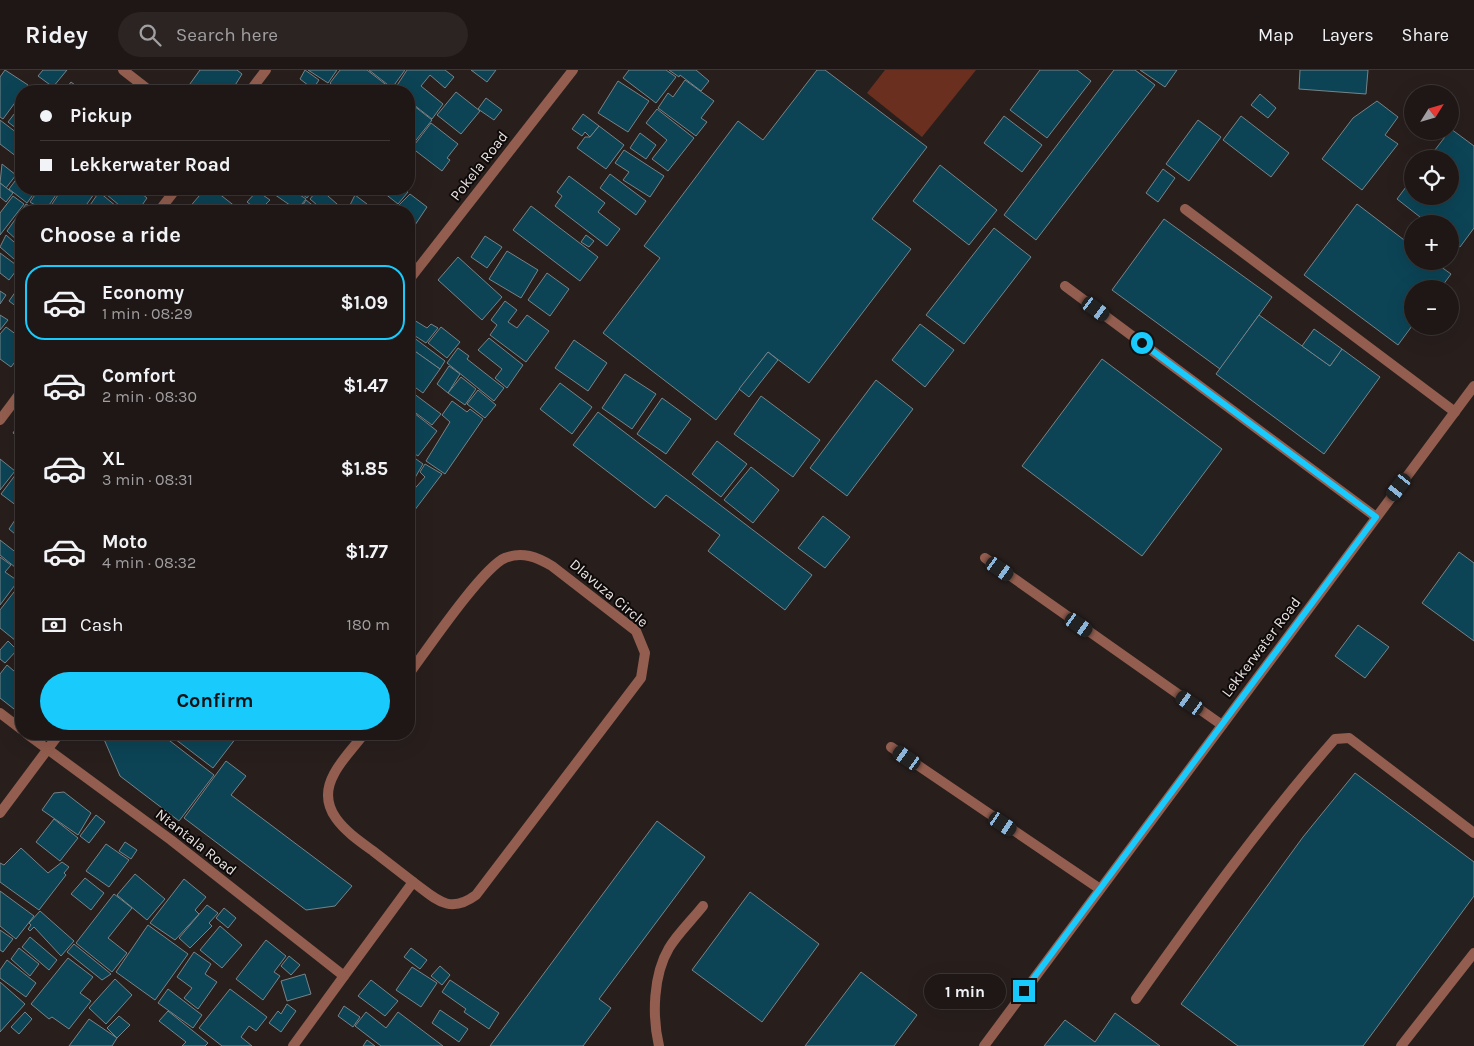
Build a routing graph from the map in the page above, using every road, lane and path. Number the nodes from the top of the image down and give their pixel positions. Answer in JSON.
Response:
{"nodes":[{"id":1,"x":123,"y":70,"type":"edge"},
{"id":2,"x":266,"y":70,"type":"edge"},
{"id":3,"x":573,"y":70,"type":"edge"},
{"id":4,"x":142,"y":85,"type":"edge"},
{"id":5,"x":255,"y":85,"type":"edge"},
{"id":6,"x":171,"y":195,"type":"edge"},
{"id":7,"x":164,"y":205,"type":"edge"},
{"id":8,"x":1184,"y":209,"type":"dead end"},
{"id":9,"x":415,"y":272,"type":"edge"},
{"id":10,"x":1065,"y":286,"type":"dead end"},
{"id":11,"x":1474,"y":386,"type":"edge"},
{"id":12,"x":15,"y":399,"type":"edge"},
{"id":13,"x":1455,"y":412,"type":"junction"},
{"id":14,"x":1,"y":416,"type":"edge"},
{"id":15,"x":1376,"y":517,"type":"junction"},
{"id":16,"x":985,"y":558,"type":"dead end"},
{"id":17,"x":415,"y":666,"type":"edge"},
{"id":18,"x":0,"y":713,"type":"edge"},
{"id":19,"x":15,"y":725,"type":"edge"},
{"id":20,"x":1222,"y":725,"type":"junction"},
{"id":21,"x":35,"y":740,"type":"edge"},
{"id":22,"x":54,"y":740,"type":"edge"},
{"id":23,"x":360,"y":740,"type":"edge"},
{"id":24,"x":891,"y":747,"type":"dead end"},
{"id":25,"x":47,"y":749,"type":"junction"},
{"id":26,"x":0,"y":813,"type":"edge"},
{"id":27,"x":1474,"y":833,"type":"edge"},
{"id":28,"x":413,"y":882,"type":"junction"},
{"id":29,"x":1100,"y":889,"type":"junction"},
{"id":30,"x":703,"y":906,"type":"dead end"},
{"id":31,"x":1474,"y":953,"type":"edge"},
{"id":32,"x":344,"y":976,"type":"junction"},
{"id":33,"x":1136,"y":999,"type":"dead end"},
{"id":34,"x":293,"y":1046,"type":"edge"},
{"id":35,"x":659,"y":1046,"type":"edge"},
{"id":36,"x":984,"y":1046,"type":"edge"},
{"id":37,"x":1402,"y":1046,"type":"edge"}],
"edges":[{"from":1,"to":4,"type":"street"},
{"from":2,"to":5,"type":"street"},
{"from":3,"to":9,"type":"street","name":"Pokela Road"},
{"from":6,"to":7,"type":"street"},
{"from":8,"to":13,"type":"street"},
{"from":10,"to":15,"type":"street"},
{"from":11,"to":13,"type":"street","name":"Lekkerwater Road"},
{"from":12,"to":14,"type":"street"},
{"from":13,"to":15,"type":"street","name":"Lekkerwater Road"},
{"from":15,"to":20,"type":"street","name":"Lekkerwater Road"},
{"from":16,"to":20,"type":"street"},
{"from":17,"to":28,"type":"street","name":"Dlavuza Circle"},
{"from":18,"to":19,"type":"street"},
{"from":20,"to":29,"type":"street","name":"Lekkerwater Road"},
{"from":21,"to":25,"type":"street","name":"Ntantala Road"},
{"from":22,"to":25,"type":"street"},
{"from":23,"to":28,"type":"street"},
{"from":24,"to":29,"type":"street"},
{"from":25,"to":26,"type":"street"},
{"from":25,"to":32,"type":"street","name":"Ntantala Road"},
{"from":27,"to":33,"type":"street"},
{"from":28,"to":32,"type":"street"},
{"from":29,"to":36,"type":"street","name":"Lekkerwater Road"},
{"from":30,"to":35,"type":"street"},
{"from":31,"to":37,"type":"street"},
{"from":32,"to":34,"type":"street"}]}
